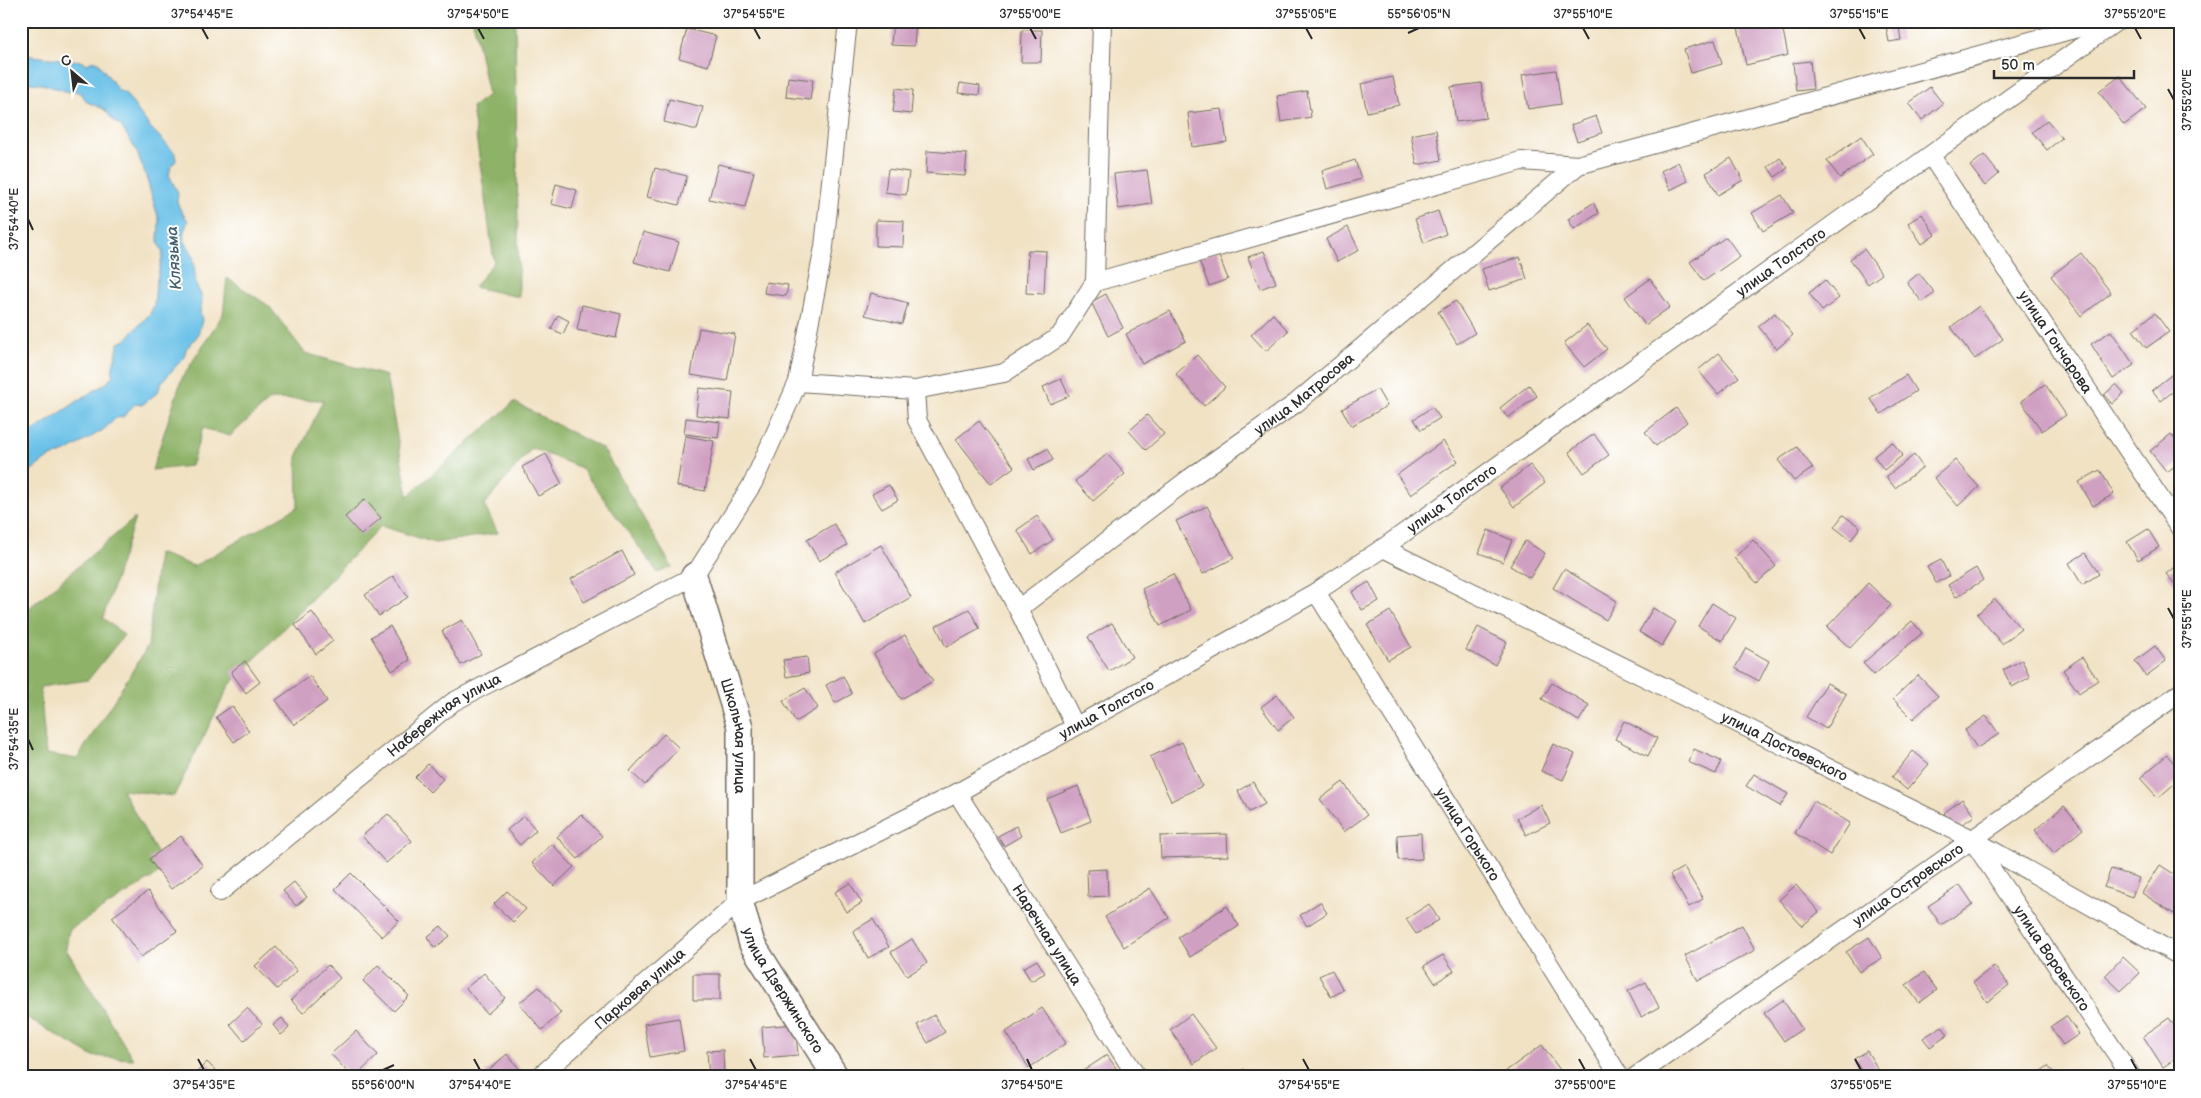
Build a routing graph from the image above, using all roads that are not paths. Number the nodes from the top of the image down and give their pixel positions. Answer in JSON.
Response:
{"nodes":[{"id":1,"x":848,"y":21,"type":"edge"},
{"id":2,"x":1102,"y":21,"type":"edge"},
{"id":3,"x":2103,"y":21,"type":"edge"},
{"id":4,"x":2117,"y":21,"type":"edge"},
{"id":5,"x":1931,"y":156,"type":"junction"},
{"id":6,"x":1578,"y":165,"type":"junction"},
{"id":7,"x":1095,"y":282,"type":"junction"},
{"id":8,"x":798,"y":382,"type":"junction"},
{"id":9,"x":915,"y":390,"type":"junction"},
{"id":10,"x":2180,"y":528,"type":"edge"},
{"id":11,"x":1383,"y":548,"type":"junction"},
{"id":12,"x":694,"y":576,"type":"junction"},
{"id":13,"x":1316,"y":592,"type":"junction"},
{"id":14,"x":1018,"y":609,"type":"junction"},
{"id":15,"x":2180,"y":692,"type":"edge"},
{"id":16,"x":1075,"y":726,"type":"junction"},
{"id":17,"x":957,"y":792,"type":"junction"},
{"id":18,"x":1972,"y":839,"type":"junction"},
{"id":19,"x":220,"y":892,"type":"dead end"},
{"id":20,"x":740,"y":901,"type":"junction"},
{"id":21,"x":2180,"y":956,"type":"edge"},
{"id":22,"x":828,"y":1074,"type":"edge"},
{"id":23,"x":539,"y":1077,"type":"edge"},
{"id":24,"x":1137,"y":1077,"type":"edge"},
{"id":25,"x":1620,"y":1077,"type":"edge"},
{"id":26,"x":1635,"y":1077,"type":"edge"},
{"id":27,"x":2132,"y":1077,"type":"edge"}],
"edges":[{"from":1,"to":8,"type":"street"},
{"from":2,"to":7,"type":"street"},
{"from":3,"to":6,"type":"street"},
{"from":4,"to":5,"type":"street","name":"улица Толстого"},
{"from":5,"to":10,"type":"street","name":"улица Гончарова"},
{"from":5,"to":11,"type":"street","name":"улица Толстого"},
{"from":6,"to":7,"type":"street"},
{"from":6,"to":14,"type":"street","name":"улица Матросова"},
{"from":7,"to":9,"type":"street"},
{"from":8,"to":9,"type":"street"},
{"from":8,"to":12,"type":"street"},
{"from":9,"to":14,"type":"street"},
{"from":11,"to":13,"type":"street","name":"улица Толстого"},
{"from":11,"to":18,"type":"street","name":"улица Достоевского"},
{"from":12,"to":19,"type":"street","name":"Набережная улица"},
{"from":12,"to":20,"type":"street","name":"Школьная улица"},
{"from":13,"to":16,"type":"street","name":"улица Толстого"},
{"from":13,"to":25,"type":"street","name":"улица Горького"},
{"from":14,"to":16,"type":"street"},
{"from":15,"to":18,"type":"street","name":"улица Островского"},
{"from":16,"to":17,"type":"street","name":"улица Толстого"},
{"from":17,"to":20,"type":"street","name":"улица Толстого"},
{"from":17,"to":24,"type":"street","name":"Наречная улица"},
{"from":18,"to":21,"type":"street","name":"улица Достоевского"},
{"from":18,"to":26,"type":"street","name":"улица Островского"},
{"from":18,"to":27,"type":"street","name":"улица Воровского"},
{"from":20,"to":22,"type":"street","name":"улица Дзержинского"},
{"from":20,"to":23,"type":"street","name":"Парковая улица"}]}
